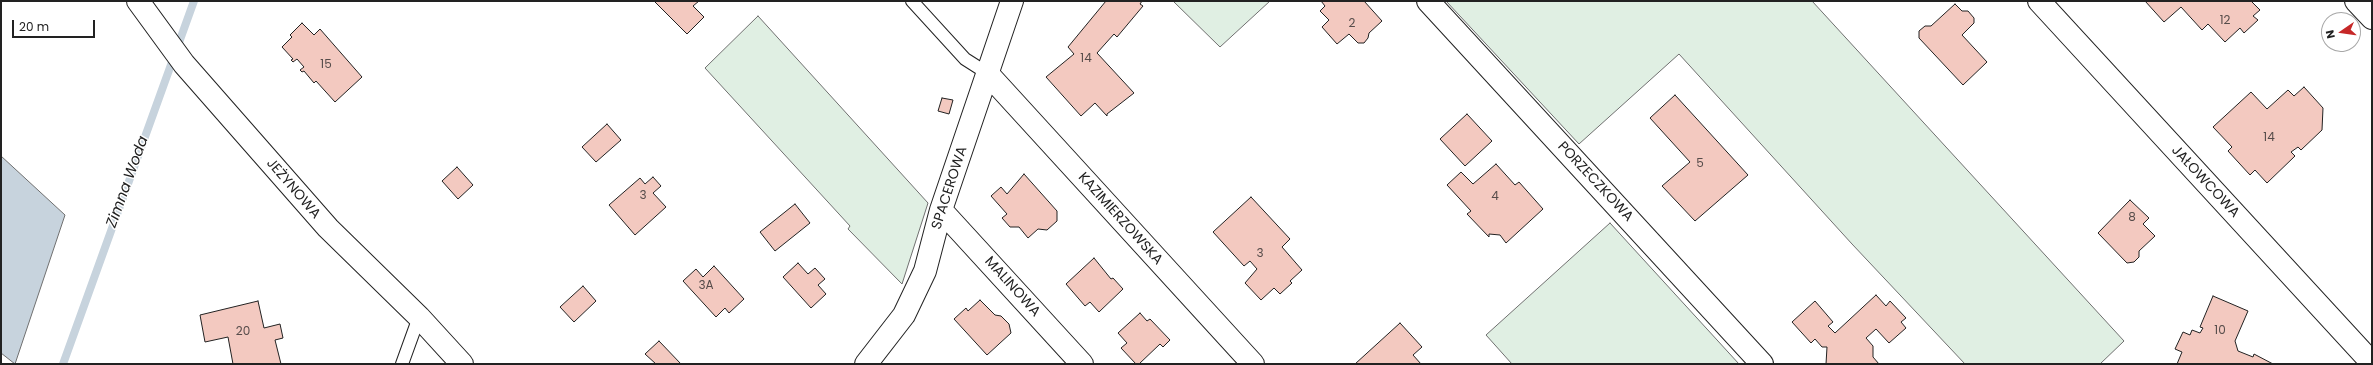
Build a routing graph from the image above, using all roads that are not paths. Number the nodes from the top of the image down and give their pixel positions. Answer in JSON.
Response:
{"nodes":[{"id":1,"x":138,"y":1,"type":"edge"},
{"id":2,"x":912,"y":1,"type":"edge"},
{"id":3,"x":1012,"y":1,"type":"edge"},
{"id":4,"x":1428,"y":1,"type":"edge"},
{"id":5,"x":2039,"y":1,"type":"edge"},
{"id":6,"x":2356,"y":1,"type":"edge"},
{"id":7,"x":2372,"y":18,"type":"edge"},
{"id":8,"x":987,"y":73,"type":"junction"},
{"id":9,"x":941,"y":210,"type":"junction"},
{"id":10,"x":419,"y":317,"type":"junction"},
{"id":11,"x":2372,"y":363,"type":"edge"},
{"id":12,"x":402,"y":364,"type":"edge"},
{"id":13,"x":462,"y":364,"type":"edge"},
{"id":14,"x":866,"y":364,"type":"edge"},
{"id":15,"x":1082,"y":364,"type":"edge"},
{"id":16,"x":1253,"y":364,"type":"edge"},
{"id":17,"x":1762,"y":364,"type":"edge"}],
"edges":[{"from":1,"to":10,"type":"street","name":"JEŻYNOWA"},
{"from":2,"to":8,"type":"lane"},
{"from":3,"to":8,"type":"street","name":"SPACEROWA"},
{"from":4,"to":17,"type":"street","name":"PORZECZKOWA"},
{"from":5,"to":11,"type":"street","name":"JAŁOWCOWA"},
{"from":6,"to":7,"type":"street"},
{"from":8,"to":9,"type":"street","name":"SPACEROWA"},
{"from":8,"to":16,"type":"street","name":"KAZIMIERZOWSKA"},
{"from":9,"to":14,"type":"street","name":"SPACEROWA"},
{"from":9,"to":15,"type":"street","name":"MALINOWA"},
{"from":10,"to":12,"type":"lane"},
{"from":10,"to":13,"type":"street","name":"JEŻYNOWA"}]}
